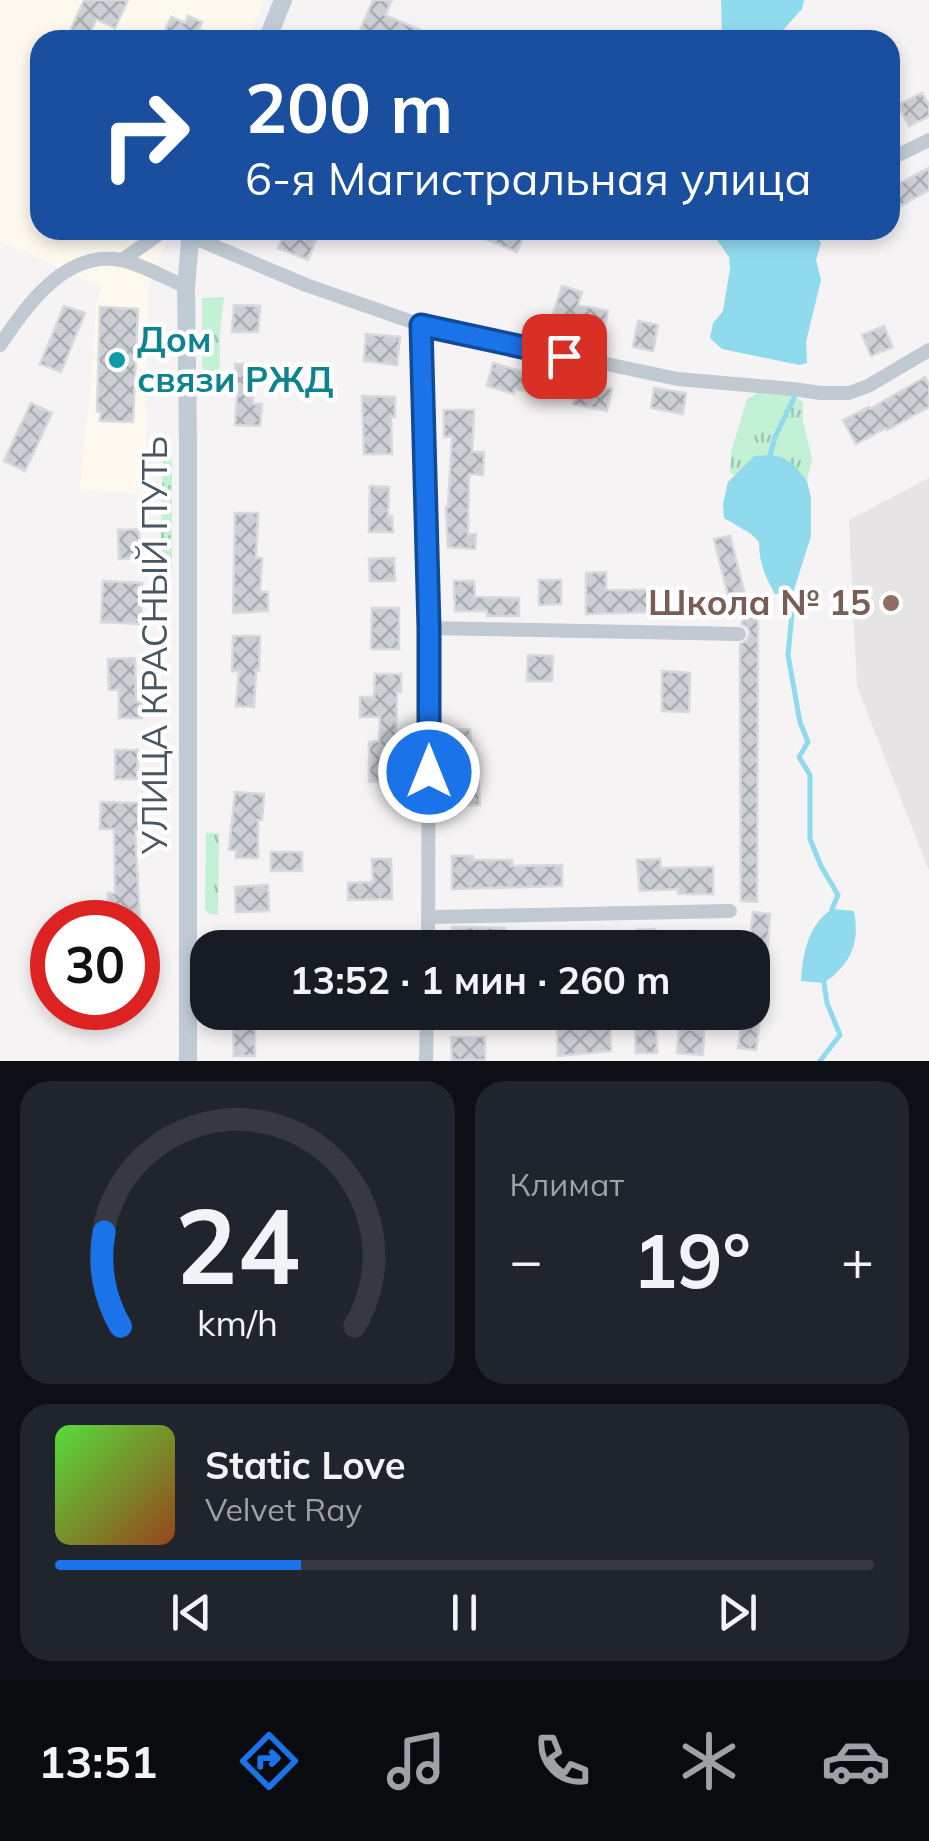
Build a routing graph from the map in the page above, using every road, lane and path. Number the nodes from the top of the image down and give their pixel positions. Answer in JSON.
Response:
{"nodes":[{"id":1,"x":283,"y":0,"type":"edge"},
{"id":2,"x":271,"y":30,"type":"edge"},
{"id":3,"x":929,"y":140,"type":"edge"},
{"id":4,"x":900,"y":154,"type":"edge"},
{"id":5,"x":151,"y":240,"type":"edge"},
{"id":6,"x":189,"y":240,"type":"edge"},
{"id":7,"x":206,"y":240,"type":"edge"},
{"id":8,"x":122,"y":260,"type":"junction"},
{"id":9,"x":186,"y":287,"type":"junction"},
{"id":10,"x":421,"y":325,"type":"junction"},
{"id":11,"x":0,"y":345,"type":"edge"},
{"id":12,"x":929,"y":350,"type":"edge"},
{"id":13,"x":429,"y":628,"type":"junction"},
{"id":14,"x":739,"y":634,"type":"dead end"},
{"id":15,"x":730,"y":911,"type":"dead end"},
{"id":16,"x":429,"y":917,"type":"junction"},
{"id":17,"x":429,"y":930,"type":"edge"},
{"id":18,"x":427,"y":1030,"type":"edge"},
{"id":19,"x":188,"y":1061,"type":"edge"},
{"id":20,"x":426,"y":1061,"type":"edge"}],
"edges":[{"from":1,"to":2,"type":"main road"},
{"from":3,"to":4,"type":"street"},
{"from":5,"to":8,"type":"street"},
{"from":6,"to":9,"type":"main road","name":"УЛИЦА КРАСНЫЙ ПУТЬ"},
{"from":7,"to":10,"type":"street"},
{"from":8,"to":9,"type":"street"},
{"from":8,"to":11,"type":"street"},
{"from":9,"to":19,"type":"main road","name":"УЛИЦА КРАСНЫЙ ПУТЬ"},
{"from":10,"to":12,"type":"street"},
{"from":10,"to":13,"type":"street"},
{"from":13,"to":14,"type":"street"},
{"from":13,"to":16,"type":"street"},
{"from":15,"to":16,"type":"street"},
{"from":16,"to":17,"type":"street"},
{"from":18,"to":20,"type":"street"}]}
